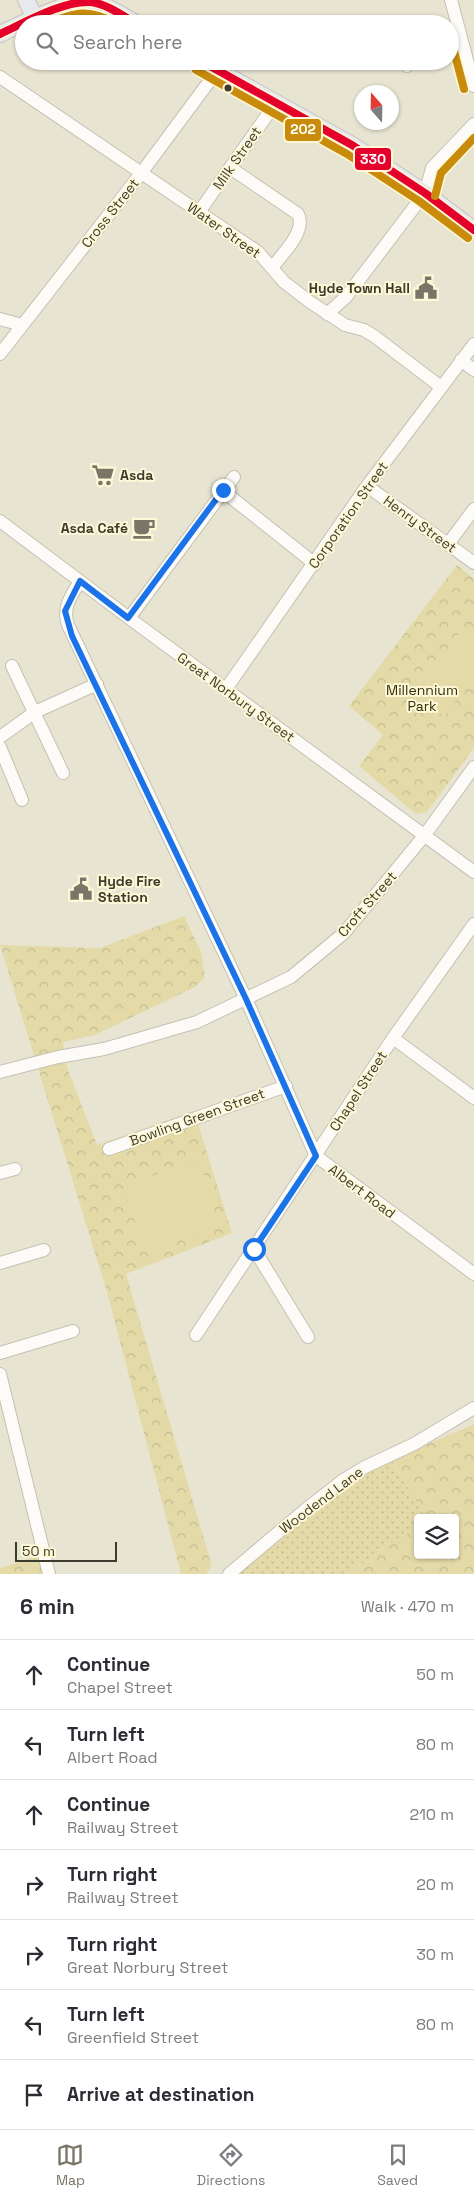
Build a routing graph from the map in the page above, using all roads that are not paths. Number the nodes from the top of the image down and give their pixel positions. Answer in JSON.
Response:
{"nodes":[{"id":1,"x":26,"y":0,"type":"edge"},
{"id":2,"x":451,"y":0,"type":"edge"},
{"id":3,"x":104,"y":3,"type":"edge"},
{"id":4,"x":34,"y":15,"type":"edge"},
{"id":5,"x":42,"y":15,"type":"edge"},
{"id":6,"x":123,"y":15,"type":"edge"},
{"id":7,"x":453,"y":15,"type":"edge"},
{"id":8,"x":15,"y":27,"type":"edge"},
{"id":9,"x":0,"y":34,"type":"edge"},
{"id":10,"x":459,"y":40,"type":"edge"},
{"id":11,"x":217,"y":71,"type":"joint"},
{"id":12,"x":0,"y":77,"type":"edge"},
{"id":13,"x":474,"y":86,"type":"edge"},
{"id":14,"x":275,"y":104,"type":"junction"},
{"id":15,"x":474,"y":124,"type":"edge"},
{"id":16,"x":232,"y":168,"type":"junction"},
{"id":17,"x":142,"y":172,"type":"junction"},
{"id":18,"x":424,"y":193,"type":"junction"},
{"id":19,"x":199,"y":212,"type":"junction"},
{"id":20,"x":474,"y":230,"type":"edge"},
{"id":21,"x":272,"y":268,"type":"junction"},
{"id":22,"x":327,"y":314,"type":"junction"},
{"id":23,"x":0,"y":319,"type":"edge"},
{"id":24,"x":22,"y":325,"type":"junction"},
{"id":25,"x":474,"y":344,"type":"edge"},
{"id":26,"x":0,"y":354,"type":"edge"},
{"id":27,"x":461,"y":360,"type":"junction"},
{"id":28,"x":474,"y":370,"type":"edge"},
{"id":29,"x":441,"y":387,"type":"junction"},
{"id":30,"x":234,"y":477,"type":"dead end"},
{"id":31,"x":367,"y":486,"type":"junction"},
{"id":32,"x":223,"y":490,"type":"junction"},
{"id":33,"x":474,"y":509,"type":"edge"},
{"id":34,"x":0,"y":521,"type":"edge"},
{"id":35,"x":448,"y":544,"type":"junction"},
{"id":36,"x":474,"y":563,"type":"edge"},
{"id":37,"x":314,"y":564,"type":"junction"},
{"id":38,"x":80,"y":581,"type":"junction"},
{"id":39,"x":128,"y":618,"type":"junction"},
{"id":40,"x":12,"y":666,"type":"dead end"},
{"id":41,"x":96,"y":684,"type":"junction"},
{"id":42,"x":226,"y":690,"type":"junction"},
{"id":43,"x":35,"y":712,"type":"junction"},
{"id":44,"x":0,"y":737,"type":"edge"},
{"id":45,"x":0,"y":747,"type":"edge"},
{"id":46,"x":474,"y":767,"type":"edge"},
{"id":47,"x":63,"y":773,"type":"dead end"},
{"id":48,"x":22,"y":800,"type":"dead end"},
{"id":49,"x":424,"y":836,"type":"junction"},
{"id":50,"x":474,"y":872,"type":"edge"},
{"id":51,"x":474,"y":924,"type":"edge"},
{"id":52,"x":246,"y":999,"type":"junction"},
{"id":53,"x":393,"y":1038,"type":"junction"},
{"id":54,"x":0,"y":1072,"type":"edge"},
{"id":55,"x":286,"y":1086,"type":"junction"},
{"id":56,"x":474,"y":1098,"type":"edge"},
{"id":57,"x":109,"y":1149,"type":"dead end"},
{"id":58,"x":316,"y":1156,"type":"junction"},
{"id":59,"x":15,"y":1168,"type":"dead end"},
{"id":60,"x":0,"y":1173,"type":"edge"},
{"id":61,"x":254,"y":1249,"type":"junction"},
{"id":62,"x":44,"y":1250,"type":"dead end"},
{"id":63,"x":0,"y":1263,"type":"edge"},
{"id":64,"x":474,"y":1274,"type":"edge"},
{"id":65,"x":73,"y":1331,"type":"dead end"},
{"id":66,"x":196,"y":1335,"type":"dead end"},
{"id":67,"x":308,"y":1337,"type":"dead end"},
{"id":68,"x":0,"y":1353,"type":"edge"},
{"id":69,"x":0,"y":1374,"type":"edge"},
{"id":70,"x":474,"y":1408,"type":"edge"},
{"id":71,"x":49,"y":1574,"type":"edge"},
{"id":72,"x":229,"y":1574,"type":"edge"}],
"edges":[{"from":1,"to":4,"type":"main road"},
{"from":2,"to":7,"type":"street"},
{"from":3,"to":5,"type":"main road"},
{"from":3,"to":6,"type":"main road"},
{"from":8,"to":9,"type":"main road"},
{"from":10,"to":13,"type":"street"},
{"from":11,"to":14,"type":"main road"},
{"from":11,"to":17,"type":"street","name":"Cross Street"},
{"from":12,"to":17,"type":"street","name":"Water Street"},
{"from":14,"to":16,"type":"street","name":"Milk Street"},
{"from":14,"to":18,"type":"main road"},
{"from":15,"to":18,"type":"street"},
{"from":16,"to":19,"type":"street","name":"Milk Street"},
{"from":16,"to":21,"type":"street"},
{"from":17,"to":19,"type":"street","name":"Water Street"},
{"from":17,"to":24,"type":"street","name":"Cross Street"},
{"from":18,"to":20,"type":"main road"},
{"from":18,"to":22,"type":"street"},
{"from":19,"to":21,"type":"street","name":"Water Street"},
{"from":21,"to":22,"type":"street","name":"Water Street"},
{"from":22,"to":29,"type":"street","name":"Water Street"},
{"from":23,"to":24,"type":"street"},
{"from":24,"to":26,"type":"street","name":"Cross Street"},
{"from":25,"to":27,"type":"street","name":"Corporation Street"},
{"from":27,"to":28,"type":"street"},
{"from":27,"to":29,"type":"street","name":"Corporation Street"},
{"from":29,"to":31,"type":"street","name":"Corporation Street"},
{"from":30,"to":32,"type":"street"},
{"from":31,"to":35,"type":"street","name":"Henry Street"},
{"from":31,"to":37,"type":"street","name":"Corporation Street"},
{"from":32,"to":37,"type":"street"},
{"from":32,"to":39,"type":"street"},
{"from":33,"to":35,"type":"street"},
{"from":34,"to":38,"type":"street","name":"Great Norbury Street"},
{"from":35,"to":36,"type":"street","name":"Henry Street"},
{"from":37,"to":42,"type":"street","name":"Corporation Street"},
{"from":38,"to":39,"type":"street","name":"Great Norbury Street"},
{"from":38,"to":41,"type":"street","name":"Albert Road"},
{"from":39,"to":42,"type":"street","name":"Great Norbury Street"},
{"from":40,"to":43,"type":"street"},
{"from":41,"to":43,"type":"street"},
{"from":41,"to":52,"type":"street","name":"Albert Road"},
{"from":42,"to":49,"type":"street","name":"Great Norbury Street"},
{"from":43,"to":44,"type":"street"},
{"from":43,"to":47,"type":"street"},
{"from":45,"to":48,"type":"street"},
{"from":46,"to":49,"type":"street","name":"Croft Street"},
{"from":49,"to":50,"type":"street","name":"Great Norbury Street"},
{"from":49,"to":52,"type":"street","name":"Croft Street"},
{"from":51,"to":53,"type":"street","name":"Chapel Street"},
{"from":52,"to":54,"type":"street","name":"Croft Street"},
{"from":52,"to":55,"type":"street","name":"Albert Road"},
{"from":53,"to":56,"type":"street"},
{"from":53,"to":58,"type":"street","name":"Chapel Street"},
{"from":55,"to":57,"type":"street","name":"Bowling Green Street"},
{"from":55,"to":58,"type":"street","name":"Albert Road"},
{"from":58,"to":61,"type":"street","name":"Chapel Street"},
{"from":58,"to":64,"type":"street","name":"Albert Road"},
{"from":59,"to":60,"type":"street"},
{"from":61,"to":66,"type":"street","name":"Chapel Street"},
{"from":61,"to":67,"type":"street"},
{"from":62,"to":63,"type":"street"},
{"from":65,"to":68,"type":"street"},
{"from":69,"to":71,"type":"street"},
{"from":70,"to":72,"type":"street","name":"Woodend Lane"}]}
